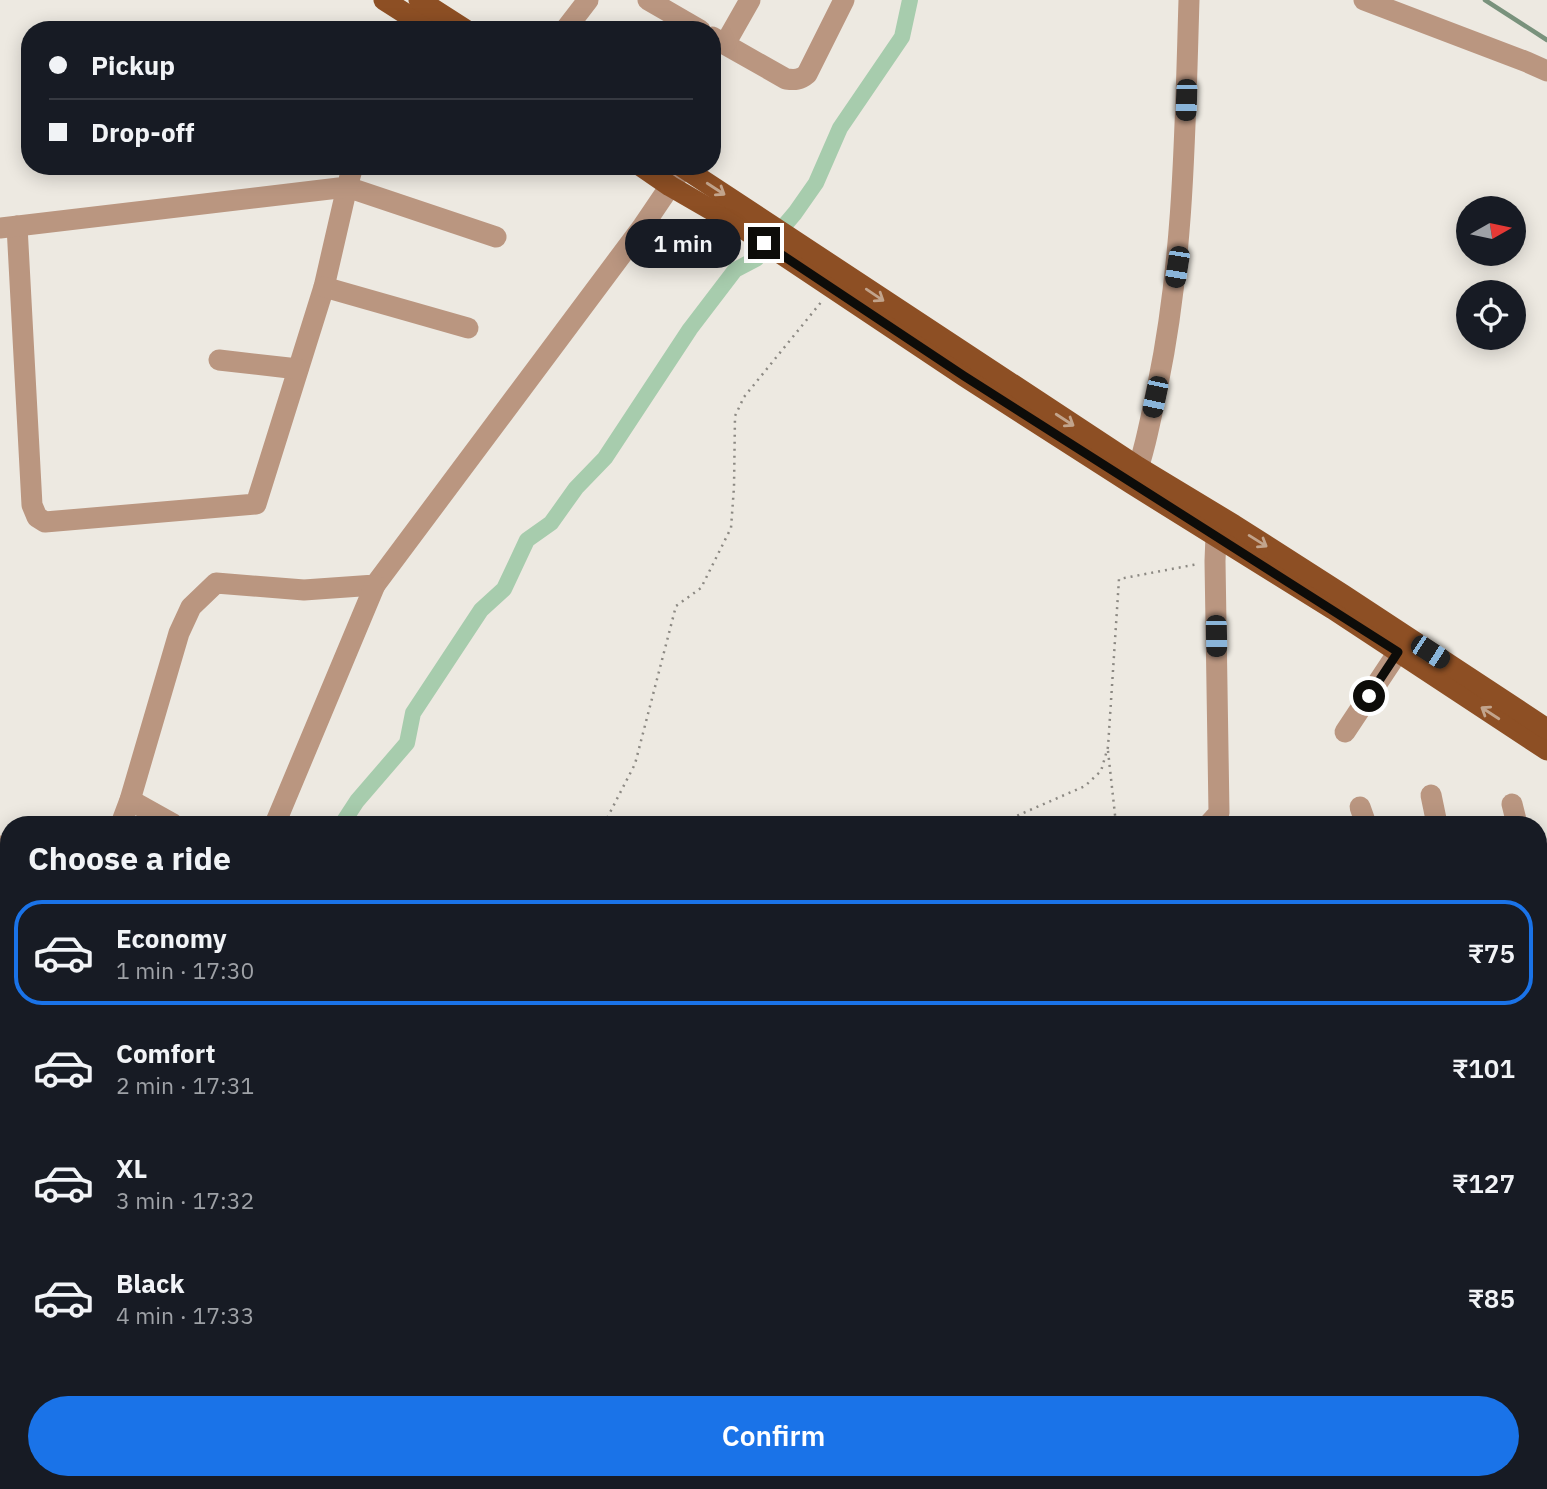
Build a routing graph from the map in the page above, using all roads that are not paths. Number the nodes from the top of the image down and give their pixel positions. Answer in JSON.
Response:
{"nodes":[{"id":1,"x":384,"y":0,"type":"edge"},
{"id":2,"x":588,"y":0,"type":"edge"},
{"id":3,"x":648,"y":0,"type":"edge"},
{"id":4,"x":750,"y":0,"type":"edge"},
{"id":5,"x":844,"y":0,"type":"edge"},
{"id":6,"x":1189,"y":0,"type":"edge"},
{"id":7,"x":1364,"y":0,"type":"edge"},
{"id":8,"x":408,"y":11,"type":"edge"},
{"id":9,"x":439,"y":21,"type":"edge"},
{"id":10,"x":572,"y":21,"type":"edge"},
{"id":11,"x":684,"y":21,"type":"edge"},
{"id":12,"x":721,"y":37,"type":"edge"},
{"id":13,"x":721,"y":41,"type":"edge"},
{"id":14,"x":1547,"y":71,"type":"edge"},
{"id":15,"x":350,"y":175,"type":"edge"},
{"id":16,"x":654,"y":175,"type":"edge"},
{"id":17,"x":677,"y":175,"type":"edge"},
{"id":18,"x":692,"y":175,"type":"edge"},
{"id":19,"x":670,"y":186,"type":"junction"},
{"id":20,"x":346,"y":187,"type":"junction"},
{"id":21,"x":746,"y":220,"type":"junction"},
{"id":22,"x":8,"y":227,"type":"edge"},
{"id":23,"x":496,"y":237,"type":"dead end"},
{"id":24,"x":815,"y":265,"type":"junction"},
{"id":25,"x":324,"y":288,"type":"junction"},
{"id":26,"x":468,"y":328,"type":"dead end"},
{"id":27,"x":219,"y":360,"type":"dead end"},
{"id":28,"x":298,"y":369,"type":"junction"},
{"id":29,"x":1135,"y":476,"type":"junction"},
{"id":30,"x":1220,"y":527,"type":"junction"},
{"id":31,"x":375,"y":585,"type":"junction"},
{"id":32,"x":1398,"y":652,"type":"junction"},
{"id":33,"x":1547,"y":729,"type":"edge"},
{"id":34,"x":1345,"y":732,"type":"dead end"},
{"id":35,"x":1547,"y":750,"type":"edge"},
{"id":36,"x":1431,"y":795,"type":"dead end"},
{"id":37,"x":130,"y":800,"type":"junction"},
{"id":38,"x":124,"y":816,"type":"edge"},
{"id":39,"x":159,"y":816,"type":"edge"},
{"id":40,"x":278,"y":816,"type":"edge"},
{"id":41,"x":1216,"y":816,"type":"edge"},
{"id":42,"x":1435,"y":816,"type":"edge"}],
"edges":[{"from":1,"to":8,"type":"main road"},
{"from":2,"to":10,"type":"street"},
{"from":3,"to":11,"type":"street"},
{"from":4,"to":12,"type":"street"},
{"from":5,"to":13,"type":"street"},
{"from":6,"to":29,"type":"street"},
{"from":7,"to":14,"type":"street"},
{"from":8,"to":9,"type":"main road"},
{"from":15,"to":20,"type":"street"},
{"from":16,"to":19,"type":"main road"},
{"from":17,"to":19,"type":"street"},
{"from":18,"to":21,"type":"main road","one_way":true},
{"from":19,"to":21,"type":"main road"},
{"from":19,"to":31,"type":"street"},
{"from":20,"to":22,"type":"street"},
{"from":20,"to":23,"type":"street"},
{"from":20,"to":25,"type":"street"},
{"from":21,"to":24,"type":"main road"},
{"from":22,"to":28,"type":"street"},
{"from":24,"to":29,"type":"main road","one_way":true},
{"from":24,"to":29,"type":"main road"},
{"from":25,"to":26,"type":"street"},
{"from":25,"to":28,"type":"street"},
{"from":27,"to":28,"type":"street"},
{"from":29,"to":30,"type":"main road"},
{"from":30,"to":32,"type":"main road"},
{"from":30,"to":33,"type":"main road","one_way":true},
{"from":30,"to":41,"type":"street"},
{"from":31,"to":37,"type":"street"},
{"from":31,"to":40,"type":"street"},
{"from":32,"to":34,"type":"street"},
{"from":35,"to":32,"type":"main road","one_way":true},
{"from":36,"to":42,"type":"street"},
{"from":37,"to":38,"type":"street"},
{"from":37,"to":39,"type":"street"}]}
